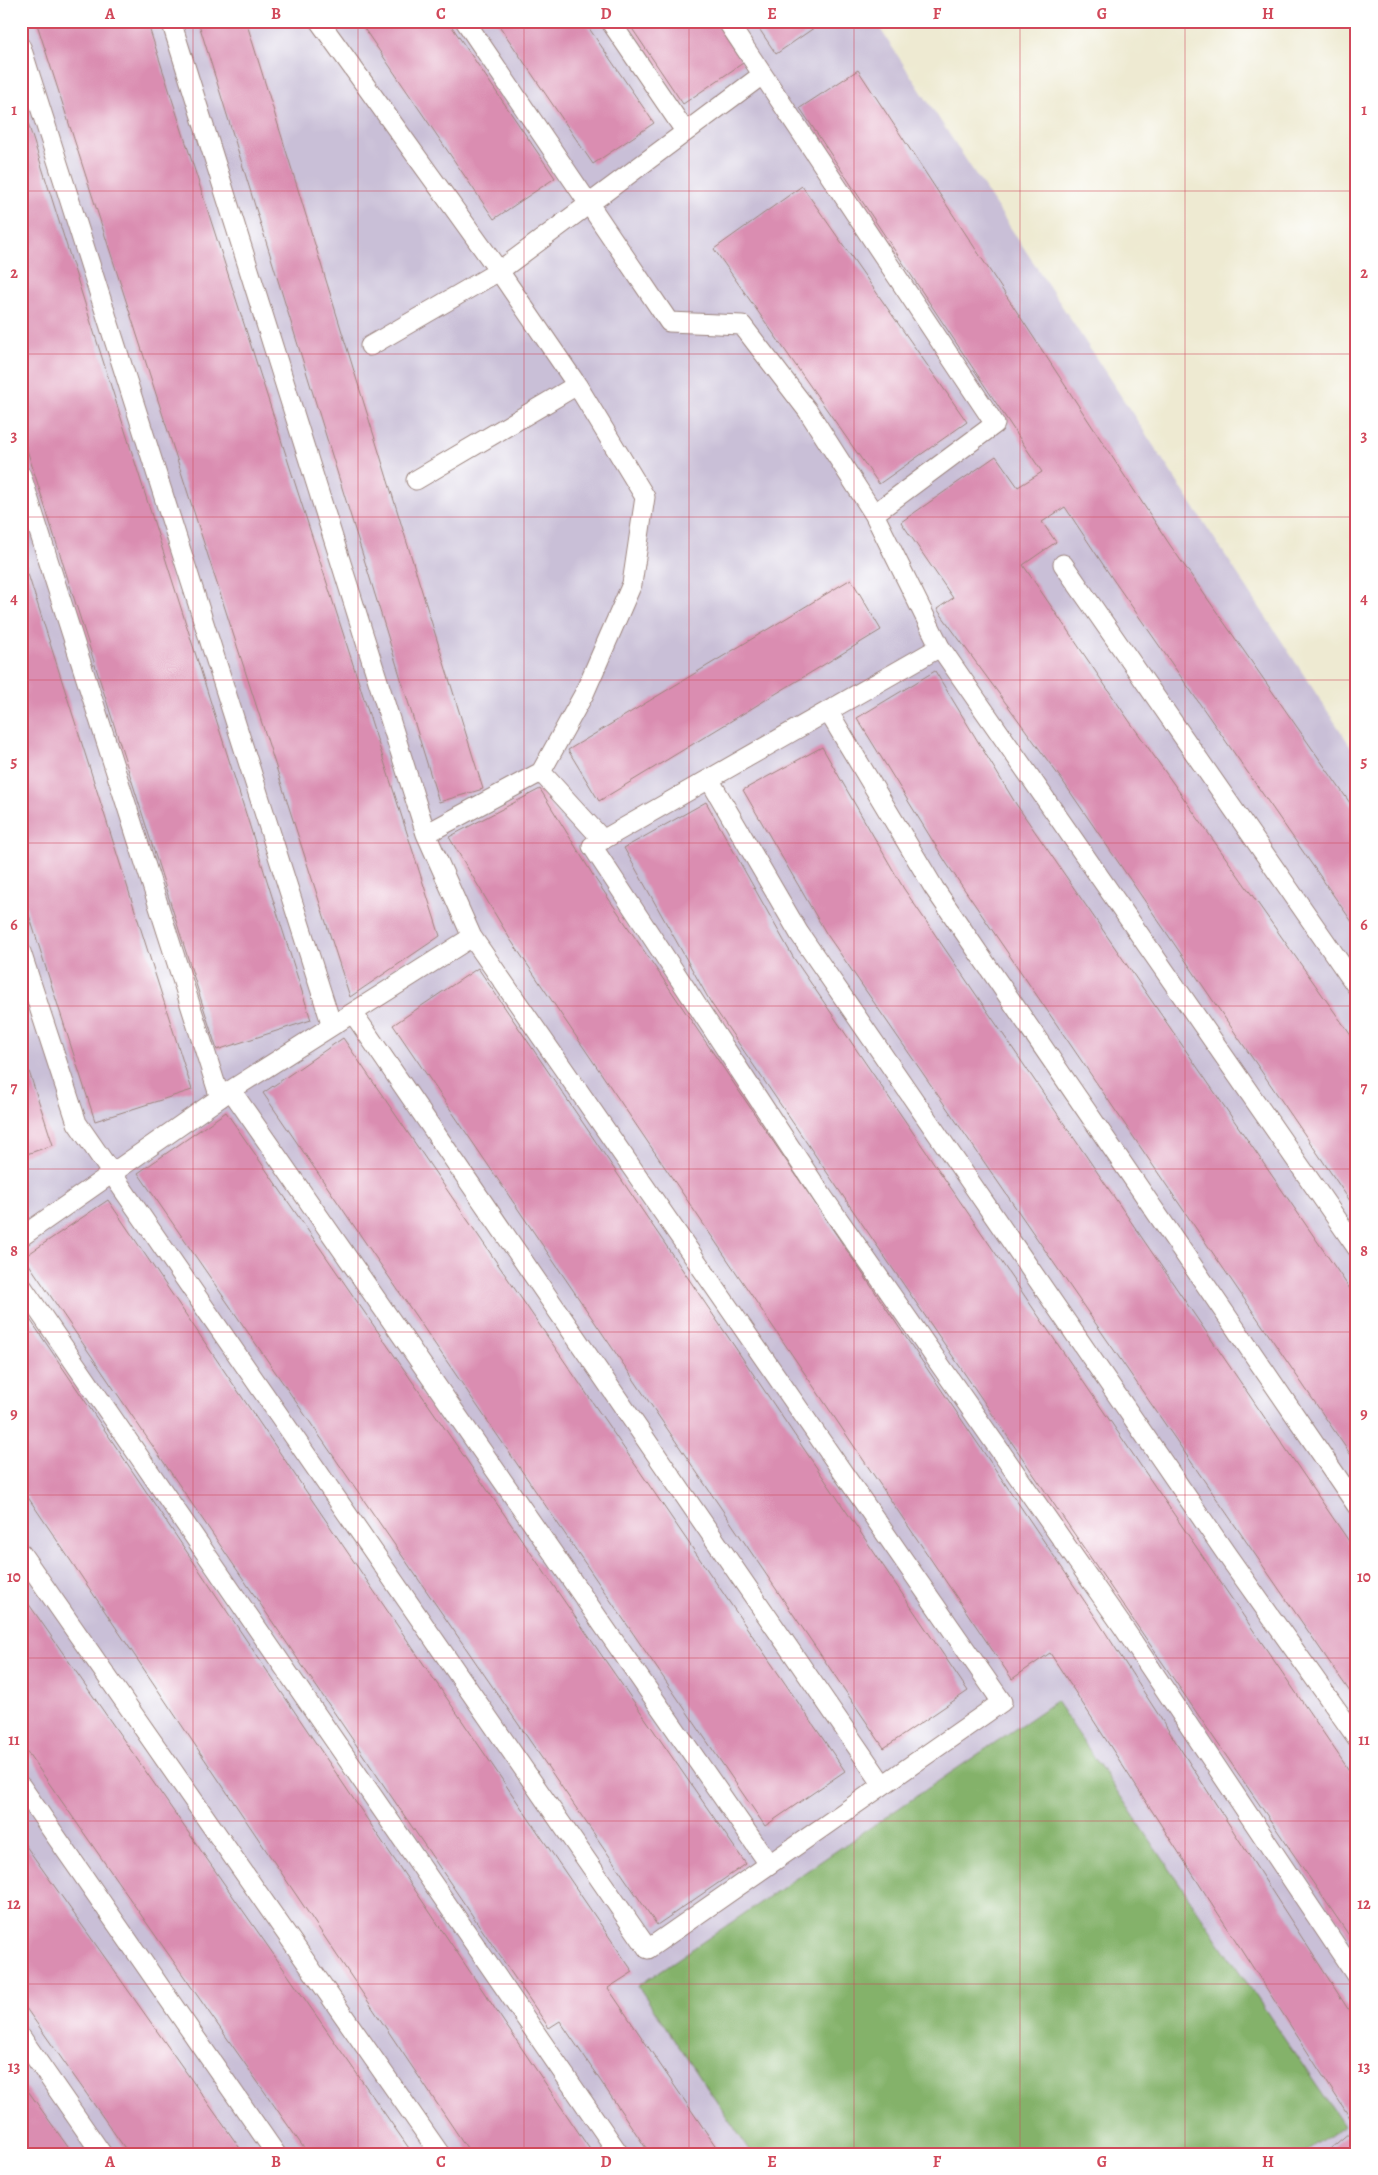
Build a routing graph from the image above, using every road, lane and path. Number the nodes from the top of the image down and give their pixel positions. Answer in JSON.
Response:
{"nodes":[{"id":1,"x":171,"y":21,"type":"edge"},
{"id":2,"x":319,"y":21,"type":"edge"},
{"id":3,"x":465,"y":21,"type":"edge"},
{"id":4,"x":610,"y":21,"type":"edge"},
{"id":5,"x":727,"y":21,"type":"edge"},
{"id":6,"x":21,"y":47,"type":"edge"},
{"id":7,"x":762,"y":75,"type":"junction"},
{"id":8,"x":685,"y":131,"type":"junction"},
{"id":9,"x":590,"y":205,"type":"junction"},
{"id":10,"x":499,"y":271,"type":"junction"},
{"id":11,"x":370,"y":346,"type":"dead end"},
{"id":12,"x":577,"y":385,"type":"junction"},
{"id":13,"x":21,"y":475,"type":"edge"},
{"id":14,"x":416,"y":480,"type":"dead end"},
{"id":15,"x":874,"y":514,"type":"junction"},
{"id":16,"x":1063,"y":564,"type":"dead end"},
{"id":17,"x":940,"y":647,"type":"junction"},
{"id":18,"x":828,"y":711,"type":"junction"},
{"id":19,"x":541,"y":772,"type":"junction"},
{"id":20,"x":709,"y":779,"type":"junction"},
{"id":21,"x":426,"y":834,"type":"junction"},
{"id":22,"x":603,"y":840,"type":"junction"},
{"id":23,"x":472,"y":937,"type":"junction"},
{"id":24,"x":21,"y":952,"type":"edge"},
{"id":25,"x":1357,"y":987,"type":"edge"},
{"id":26,"x":353,"y":1013,"type":"junction"},
{"id":27,"x":332,"y":1026,"type":"junction"},
{"id":28,"x":226,"y":1094,"type":"junction"},
{"id":29,"x":111,"y":1174,"type":"junction"},
{"id":30,"x":21,"y":1237,"type":"edge"},
{"id":31,"x":1357,"y":1248,"type":"edge"},
{"id":32,"x":21,"y":1285,"type":"edge"},
{"id":33,"x":1357,"y":1506,"type":"edge"},
{"id":34,"x":21,"y":1553,"type":"edge"},
{"id":35,"x":1357,"y":1738,"type":"edge"},
{"id":36,"x":883,"y":1785,"type":"junction"},
{"id":37,"x":21,"y":1786,"type":"edge"},
{"id":38,"x":769,"y":1864,"type":"junction"},
{"id":39,"x":1357,"y":1977,"type":"edge"},
{"id":40,"x":21,"y":2037,"type":"edge"},
{"id":41,"x":102,"y":2154,"type":"edge"},
{"id":42,"x":276,"y":2154,"type":"edge"},
{"id":43,"x":440,"y":2154,"type":"edge"},
{"id":44,"x":619,"y":2154,"type":"edge"}],
"edges":[{"from":1,"to":21,"type":"lane"},
{"from":2,"to":10,"type":"lane"},
{"from":3,"to":9,"type":"lane"},
{"from":4,"to":8,"type":"lane"},
{"from":5,"to":7,"type":"lane"},
{"from":6,"to":27,"type":"lane"},
{"from":7,"to":8,"type":"lane"},
{"from":7,"to":15,"type":"lane"},
{"from":8,"to":9,"type":"lane"},
{"from":9,"to":10,"type":"lane"},
{"from":9,"to":15,"type":"lane"},
{"from":10,"to":11,"type":"lane"},
{"from":10,"to":12,"type":"lane"},
{"from":12,"to":14,"type":"lane"},
{"from":12,"to":19,"type":"lane"},
{"from":13,"to":28,"type":"lane"},
{"from":15,"to":17,"type":"lane"},
{"from":16,"to":25,"type":"lane"},
{"from":17,"to":18,"type":"lane"},
{"from":17,"to":31,"type":"lane"},
{"from":18,"to":20,"type":"lane"},
{"from":18,"to":33,"type":"lane"},
{"from":19,"to":21,"type":"lane"},
{"from":19,"to":22,"type":"lane"},
{"from":20,"to":22,"type":"lane"},
{"from":20,"to":35,"type":"lane"},
{"from":21,"to":23,"type":"lane"},
{"from":22,"to":39,"type":"lane"},
{"from":23,"to":26,"type":"lane"},
{"from":23,"to":36,"type":"lane"},
{"from":24,"to":29,"type":"lane"},
{"from":26,"to":27,"type":"lane"},
{"from":26,"to":36,"type":"lane"},
{"from":27,"to":28,"type":"lane"},
{"from":28,"to":29,"type":"lane"},
{"from":28,"to":38,"type":"lane"},
{"from":29,"to":30,"type":"lane"},
{"from":29,"to":38,"type":"lane"},
{"from":32,"to":44,"type":"lane"},
{"from":34,"to":43,"type":"lane"},
{"from":36,"to":38,"type":"lane"},
{"from":37,"to":42,"type":"lane"},
{"from":40,"to":41,"type":"lane"}]}
